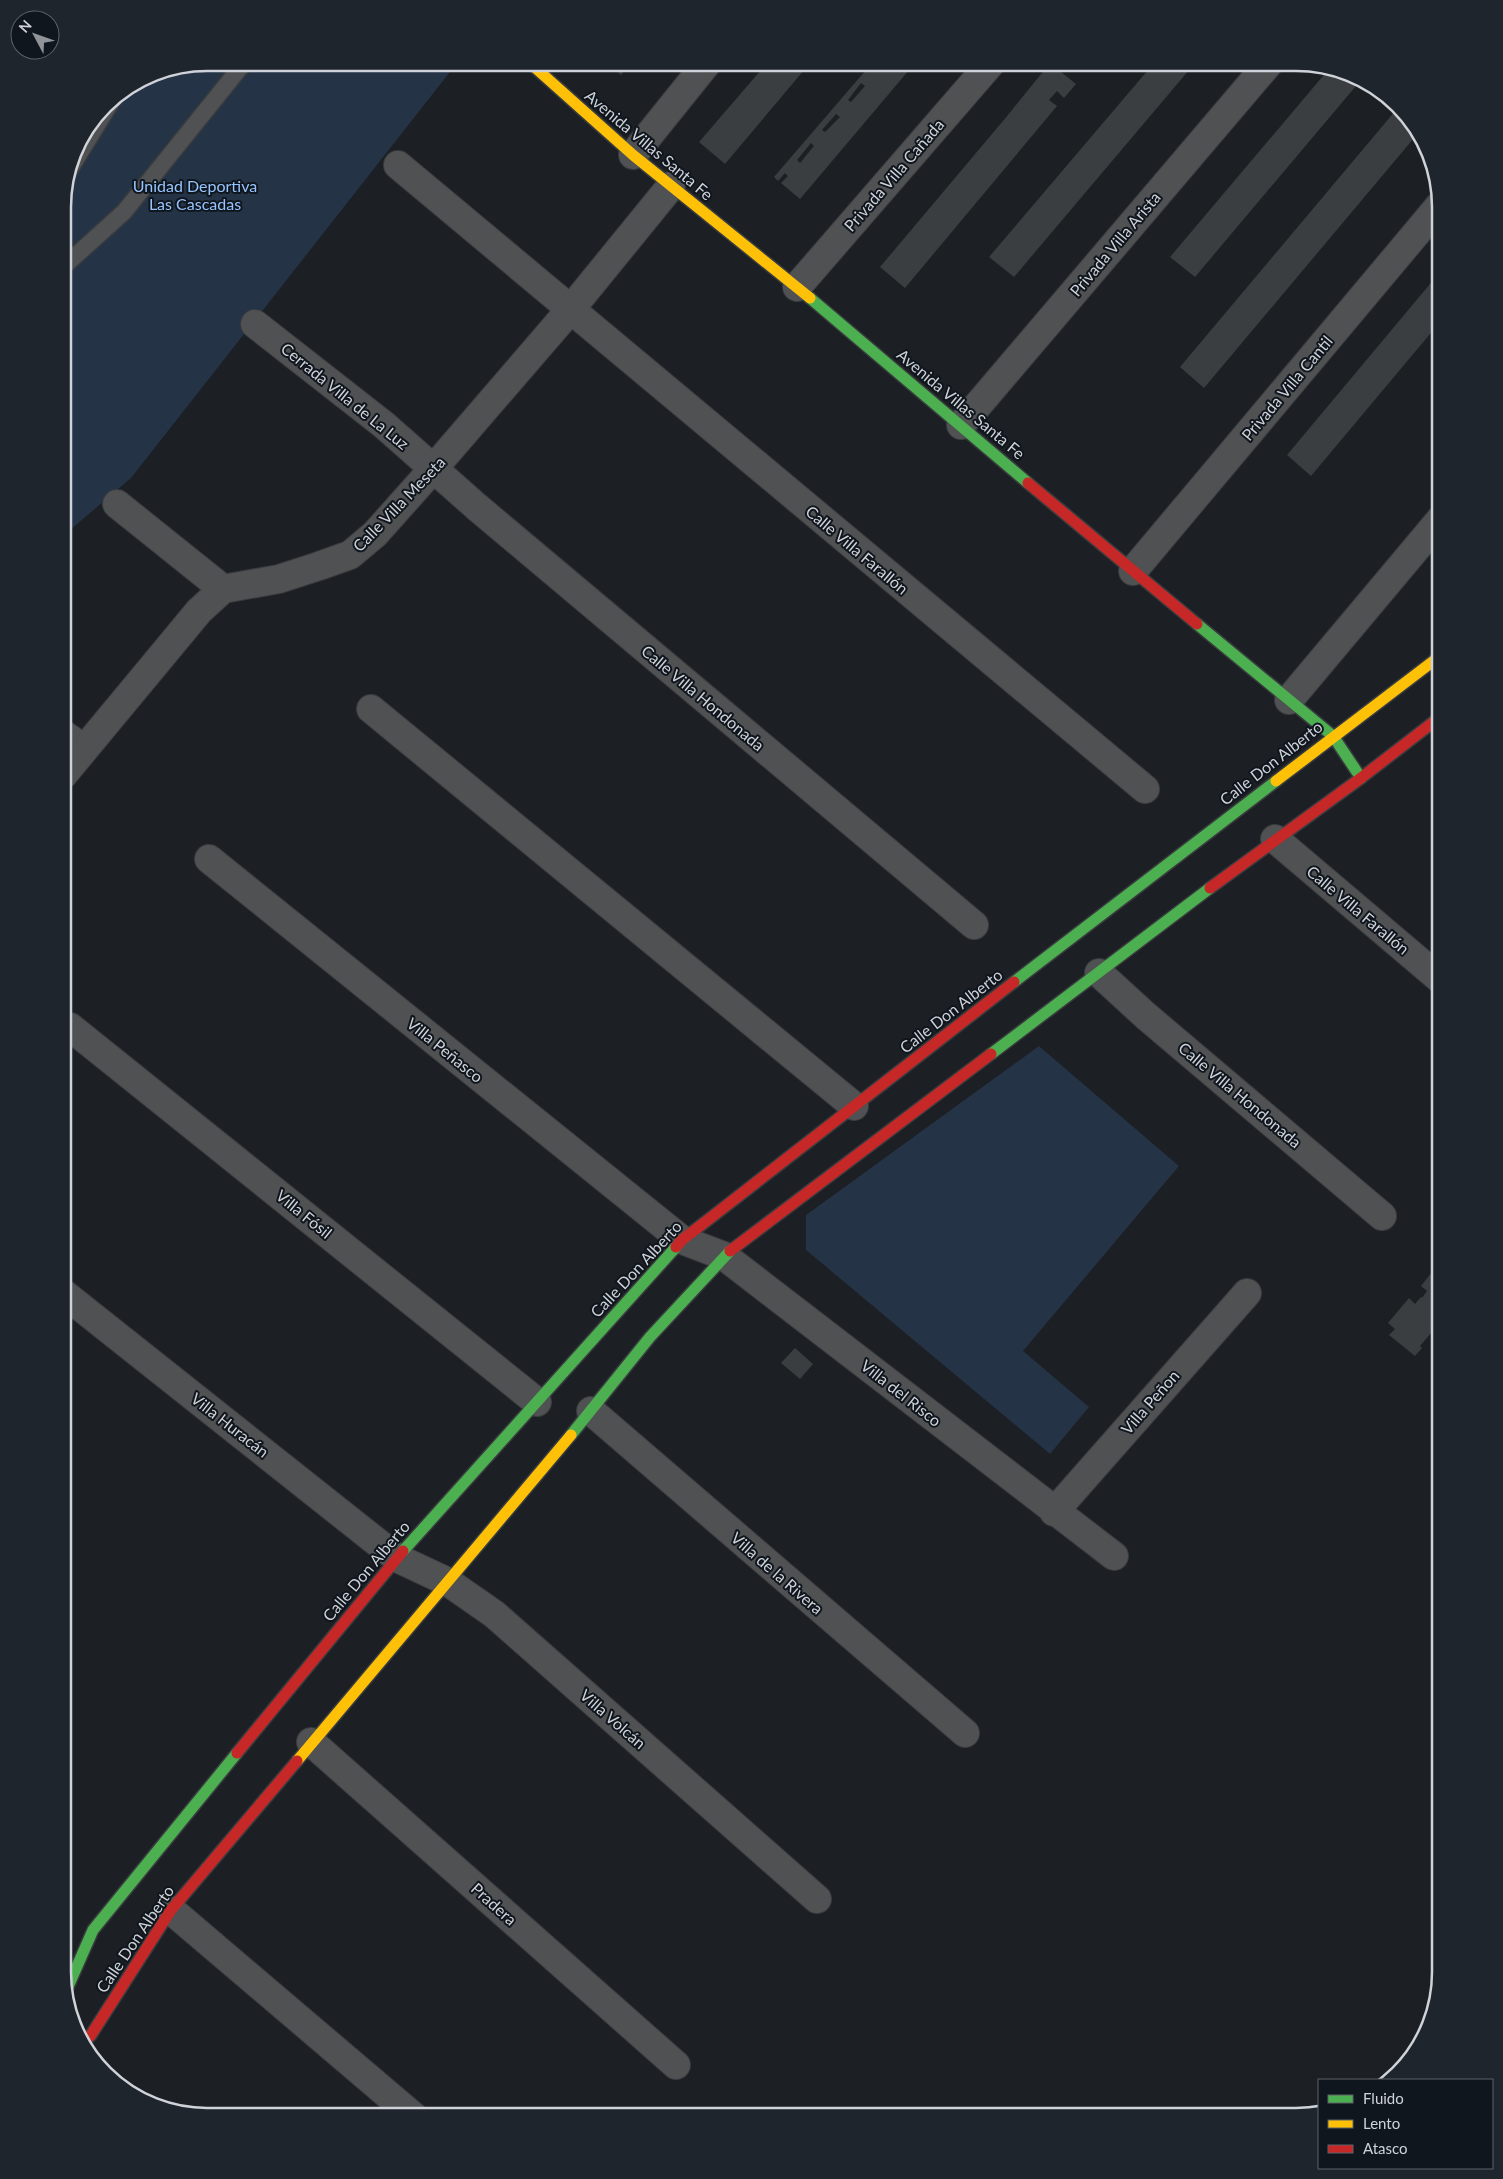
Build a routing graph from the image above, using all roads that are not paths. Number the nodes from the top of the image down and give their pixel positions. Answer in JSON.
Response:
{"nodes":[{"id":1,"x":237,"y":71,"type":"edge"},
{"id":2,"x":539,"y":71,"type":"edge"},
{"id":3,"x":700,"y":71,"type":"edge"},
{"id":4,"x":983,"y":72,"type":"edge"},
{"id":5,"x":1261,"y":72,"type":"edge"},
{"id":6,"x":632,"y":155,"type":"junction"},
{"id":7,"x":398,"y":165,"type":"dead end"},
{"id":8,"x":671,"y":186,"type":"junction"},
{"id":9,"x":1432,"y":215,"type":"edge"},
{"id":10,"x":72,"y":259,"type":"edge"},
{"id":11,"x":797,"y":287,"type":"junction"},
{"id":12,"x":570,"y":310,"type":"junction"},
{"id":13,"x":255,"y":324,"type":"dead end"},
{"id":14,"x":961,"y":425,"type":"junction"},
{"id":15,"x":433,"y":469,"type":"junction"},
{"id":16,"x":117,"y":504,"type":"dead end"},
{"id":17,"x":1432,"y":530,"type":"edge"},
{"id":18,"x":1133,"y":571,"type":"junction"},
{"id":19,"x":223,"y":589,"type":"junction"},
{"id":20,"x":1432,"y":662,"type":"edge"},
{"id":21,"x":1289,"y":700,"type":"junction"},
{"id":22,"x":371,"y":709,"type":"dead end"},
{"id":23,"x":1432,"y":723,"type":"edge"},
{"id":24,"x":1333,"y":736,"type":"junction"},
{"id":25,"x":73,"y":742,"type":"edge"},
{"id":26,"x":1361,"y":778,"type":"junction"},
{"id":27,"x":1145,"y":789,"type":"dead end"},
{"id":28,"x":1275,"y":839,"type":"junction"},
{"id":29,"x":209,"y":859,"type":"dead end"},
{"id":30,"x":974,"y":925,"type":"dead end"},
{"id":31,"x":1432,"y":972,"type":"edge"},
{"id":32,"x":1099,"y":973,"type":"junction"},
{"id":33,"x":72,"y":1028,"type":"edge"},
{"id":34,"x":854,"y":1106,"type":"junction"},
{"id":35,"x":1382,"y":1216,"type":"dead end"},
{"id":36,"x":682,"y":1240,"type":"junction"},
{"id":37,"x":724,"y":1256,"type":"junction"},
{"id":38,"x":1247,"y":1293,"type":"dead end"},
{"id":39,"x":71,"y":1300,"type":"edge"},
{"id":40,"x":537,"y":1402,"type":"junction"},
{"id":41,"x":591,"y":1411,"type":"junction"},
{"id":42,"x":1054,"y":1512,"type":"junction"},
{"id":43,"x":1114,"y":1556,"type":"dead end"},
{"id":44,"x":397,"y":1558,"type":"junction"},
{"id":45,"x":448,"y":1582,"type":"junction"},
{"id":46,"x":965,"y":1734,"type":"dead end"},
{"id":47,"x":311,"y":1742,"type":"junction"},
{"id":48,"x":817,"y":1899,"type":"dead end"},
{"id":49,"x":171,"y":1910,"type":"junction"},
{"id":50,"x":71,"y":1979,"type":"edge"},
{"id":51,"x":88,"y":2037,"type":"edge"},
{"id":52,"x":676,"y":2065,"type":"dead end"},
{"id":53,"x":403,"y":2107,"type":"edge"}],
"edges":[{"from":1,"to":10,"type":"lane"},
{"from":2,"to":6,"type":"street","name":"Avenida Villas Santa Fe"},
{"from":3,"to":6,"type":"street"},
{"from":4,"to":11,"type":"street","name":"Privada Villa Cañada"},
{"from":5,"to":14,"type":"street","name":"Privada Villa Arista"},
{"from":6,"to":8,"type":"street","name":"Avenida Villas Santa Fe"},
{"from":7,"to":12,"type":"street"},
{"from":8,"to":11,"type":"street","name":"Avenida Villas Santa Fe"},
{"from":8,"to":12,"type":"street","name":"Calle Villa Meseta"},
{"from":9,"to":18,"type":"street","name":"Privada Villa Cantil"},
{"from":11,"to":14,"type":"street","name":"Avenida Villas Santa Fe"},
{"from":12,"to":15,"type":"street","name":"Calle Villa Meseta"},
{"from":12,"to":27,"type":"street","name":"Calle Villa Farallón"},
{"from":13,"to":15,"type":"street","name":"Cerrada Villa de La Luz"},
{"from":14,"to":18,"type":"street","name":"Avenida Villas Santa Fe"},
{"from":15,"to":19,"type":"street","name":"Calle Villa Meseta"},
{"from":15,"to":30,"type":"street","name":"Calle Villa Hondonada"},
{"from":16,"to":19,"type":"street"},
{"from":17,"to":21,"type":"street"},
{"from":18,"to":21,"type":"street","name":"Avenida Villas Santa Fe"},
{"from":19,"to":25,"type":"street"},
{"from":20,"to":24,"type":"street","name":"Calle Don Alberto"},
{"from":21,"to":24,"type":"street","name":"Avenida Villas Santa Fe"},
{"from":22,"to":34,"type":"street"},
{"from":23,"to":26,"type":"street","name":"Calle Don Alberto"},
{"from":24,"to":26,"type":"street","name":"Avenida Villas Santa Fe"},
{"from":24,"to":34,"type":"street","name":"Calle Don Alberto"},
{"from":26,"to":28,"type":"street","name":"Calle Don Alberto"},
{"from":28,"to":31,"type":"street","name":"Calle Villa Farallón"},
{"from":28,"to":32,"type":"street","name":"Calle Don Alberto"},
{"from":29,"to":36,"type":"street","name":"Villa Peñasco"},
{"from":32,"to":35,"type":"street","name":"Calle Villa Hondonada"},
{"from":32,"to":37,"type":"street","name":"Calle Don Alberto"},
{"from":33,"to":40,"type":"street","name":"Villa Fósil"},
{"from":34,"to":36,"type":"street","name":"Calle Don Alberto"},
{"from":36,"to":37,"type":"street","name":"Villa del Risco"},
{"from":36,"to":40,"type":"street","name":"Calle Don Alberto"},
{"from":37,"to":41,"type":"street","name":"Calle Don Alberto"},
{"from":37,"to":42,"type":"street","name":"Villa del Risco"},
{"from":38,"to":42,"type":"street","name":"Villa Peñon"},
{"from":39,"to":44,"type":"street","name":"Villa Huracán"},
{"from":40,"to":44,"type":"street","name":"Calle Don Alberto"},
{"from":41,"to":45,"type":"street","name":"Calle Don Alberto"},
{"from":41,"to":46,"type":"street","name":"Villa de la Rivera"},
{"from":42,"to":43,"type":"street","name":"Villa del Risco"},
{"from":44,"to":45,"type":"street","name":"Villa Volcán"},
{"from":44,"to":50,"type":"street","name":"Calle Don Alberto"},
{"from":45,"to":47,"type":"street","name":"Calle Don Alberto"},
{"from":45,"to":48,"type":"street","name":"Villa Volcán"},
{"from":47,"to":49,"type":"street","name":"Calle Don Alberto"},
{"from":47,"to":52,"type":"street","name":"Pradera"},
{"from":49,"to":51,"type":"street","name":"Calle Don Alberto"},
{"from":49,"to":53,"type":"street"}]}
